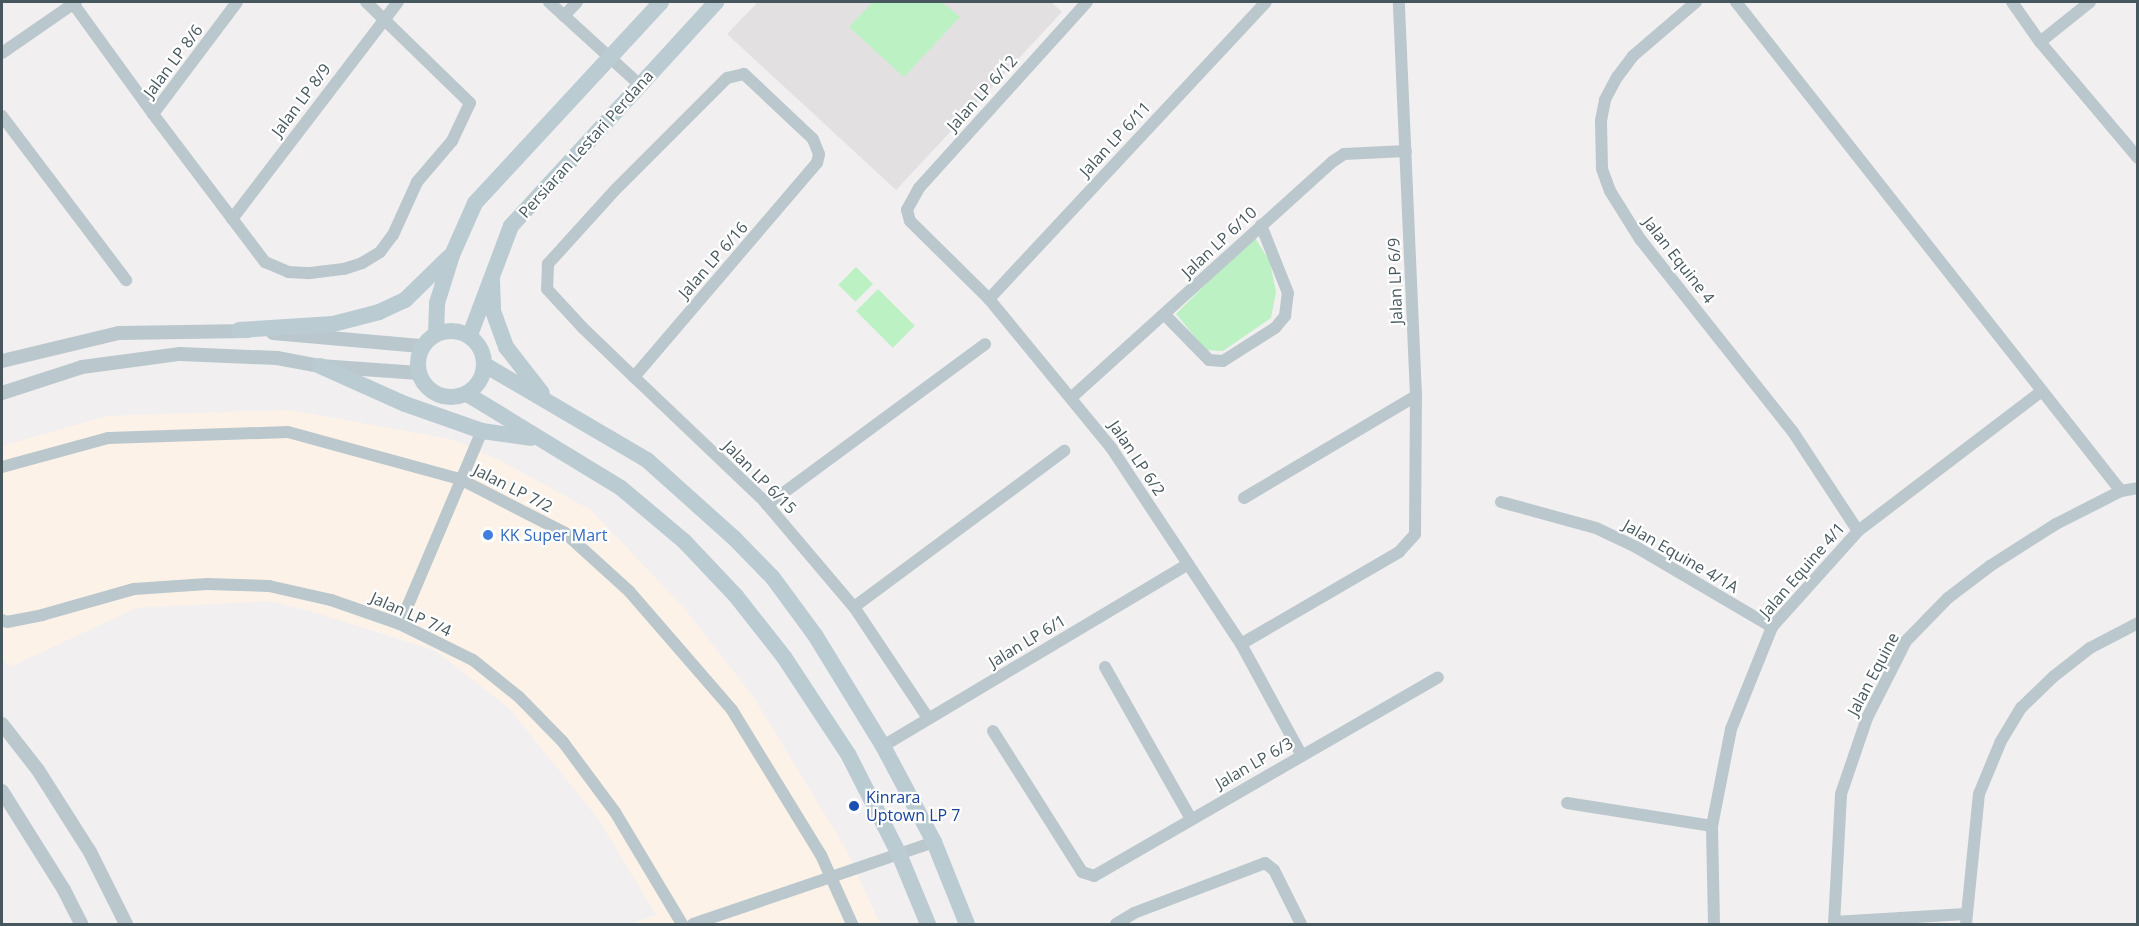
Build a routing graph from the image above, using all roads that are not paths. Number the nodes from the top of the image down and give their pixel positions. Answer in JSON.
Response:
{"nodes":[{"id":1,"x":74,"y":2,"type":"edge"},
{"id":2,"x":237,"y":2,"type":"edge"},
{"id":3,"x":366,"y":2,"type":"edge"},
{"id":4,"x":398,"y":2,"type":"edge"},
{"id":5,"x":549,"y":2,"type":"edge"},
{"id":6,"x":577,"y":2,"type":"edge"},
{"id":7,"x":661,"y":2,"type":"edge"},
{"id":8,"x":716,"y":2,"type":"edge"},
{"id":9,"x":1087,"y":2,"type":"edge"},
{"id":10,"x":1266,"y":2,"type":"edge"},
{"id":11,"x":1399,"y":2,"type":"edge"},
{"id":12,"x":1696,"y":2,"type":"edge"},
{"id":13,"x":1736,"y":2,"type":"edge"},
{"id":14,"x":2012,"y":2,"type":"edge"},
{"id":15,"x":2090,"y":2,"type":"edge"},
{"id":16,"x":564,"y":16,"type":"junction"},
{"id":17,"x":383,"y":18,"type":"junction"},
{"id":18,"x":2040,"y":42,"type":"junction"},
{"id":19,"x":2,"y":53,"type":"edge"},
{"id":20,"x":609,"y":58,"type":"junction"},
{"id":21,"x":640,"y":85,"type":"junction"},
{"id":22,"x":153,"y":114,"type":"junction"},
{"id":23,"x":2,"y":116,"type":"edge"},
{"id":24,"x":1406,"y":151,"type":"junction"},
{"id":25,"x":2138,"y":158,"type":"edge"},
{"id":26,"x":907,"y":210,"type":"joint"},
{"id":27,"x":232,"y":219,"type":"junction"},
{"id":28,"x":1261,"y":225,"type":"junction"},
{"id":29,"x":452,"y":255,"type":"junction"},
{"id":30,"x":492,"y":269,"type":"junction"},
{"id":31,"x":126,"y":280,"type":"dead end"},
{"id":32,"x":545,"y":280,"type":"joint"},
{"id":33,"x":989,"y":299,"type":"junction"},
{"id":34,"x":1165,"y":315,"type":"junction"},
{"id":35,"x":239,"y":330,"type":"junction"},
{"id":36,"x":436,"y":334,"type":"junction"},
{"id":37,"x":470,"y":335,"type":"junction"},
{"id":38,"x":985,"y":344,"type":"dead end"},
{"id":39,"x":423,"y":346,"type":"junction"},
{"id":40,"x":2,"y":361,"type":"edge"},
{"id":41,"x":485,"y":365,"type":"junction"},
{"id":42,"x":320,"y":366,"type":"junction"},
{"id":43,"x":419,"y":373,"type":"junction"},
{"id":44,"x":634,"y":377,"type":"junction"},
{"id":45,"x":2042,"y":392,"type":"junction"},
{"id":46,"x":2,"y":393,"type":"edge"},
{"id":47,"x":467,"y":394,"type":"junction"},
{"id":48,"x":1416,"y":396,"type":"junction"},
{"id":49,"x":1072,"y":397,"type":"junction"},
{"id":50,"x":550,"y":402,"type":"junction"},
{"id":51,"x":482,"y":431,"type":"junction"},
{"id":52,"x":538,"y":439,"type":"junction"},
{"id":53,"x":1064,"y":451,"type":"dead end"},
{"id":54,"x":2,"y":467,"type":"edge"},
{"id":55,"x":460,"y":479,"type":"junction"},
{"id":56,"x":2138,"y":488,"type":"edge"},
{"id":57,"x":2121,"y":491,"type":"junction"},
{"id":58,"x":1244,"y":498,"type":"dead end"},
{"id":59,"x":1501,"y":502,"type":"dead end"},
{"id":60,"x":767,"y":505,"type":"junction"},
{"id":61,"x":1858,"y":531,"type":"junction"},
{"id":62,"x":1188,"y":564,"type":"junction"},
{"id":63,"x":854,"y":607,"type":"junction"},
{"id":64,"x":2,"y":620,"type":"edge"},
{"id":65,"x":2138,"y":623,"type":"edge"},
{"id":66,"x":400,"y":624,"type":"junction"},
{"id":67,"x":1772,"y":627,"type":"junction"},
{"id":68,"x":1241,"y":644,"type":"junction"},
{"id":69,"x":1105,"y":667,"type":"dead end"},
{"id":70,"x":1438,"y":677,"type":"dead end"},
{"id":71,"x":928,"y":718,"type":"junction"},
{"id":72,"x":2,"y":724,"type":"edge"},
{"id":73,"x":993,"y":731,"type":"dead end"},
{"id":74,"x":883,"y":746,"type":"junction"},
{"id":75,"x":1301,"y":754,"type":"junction"},
{"id":76,"x":2,"y":791,"type":"edge"},
{"id":77,"x":1567,"y":803,"type":"dead end"},
{"id":78,"x":1191,"y":819,"type":"junction"},
{"id":79,"x":1712,"y":826,"type":"junction"},
{"id":80,"x":934,"y":842,"type":"junction"},
{"id":81,"x":899,"y":854,"type":"junction"},
{"id":82,"x":834,"y":878,"type":"junction"},
{"id":83,"x":1966,"y":919,"type":"edge"},
{"id":84,"x":1834,"y":923,"type":"edge"},
{"id":85,"x":81,"y":924,"type":"edge"},
{"id":86,"x":126,"y":924,"type":"edge"},
{"id":87,"x":682,"y":924,"type":"edge"},
{"id":88,"x":693,"y":924,"type":"edge"},
{"id":89,"x":852,"y":924,"type":"edge"},
{"id":90,"x":928,"y":924,"type":"edge"},
{"id":91,"x":967,"y":924,"type":"edge"},
{"id":92,"x":1116,"y":924,"type":"edge"},
{"id":93,"x":1301,"y":924,"type":"edge"},
{"id":94,"x":1714,"y":924,"type":"edge"}],
"edges":[{"from":1,"to":19,"type":"street"},
{"from":1,"to":22,"type":"street","name":"Jalan LP 8/6"},
{"from":2,"to":22,"type":"street","name":"Jalan LP 8/6"},
{"from":3,"to":17,"type":"street"},
{"from":4,"to":17,"type":"street","name":"Jalan LP 8/9"},
{"from":5,"to":16,"type":"street"},
{"from":6,"to":16,"type":"street"},
{"from":7,"to":20,"type":"main road"},
{"from":8,"to":21,"type":"main road","name":"Persiaran Lestari Perdana"},
{"from":9,"to":26,"type":"street","name":"Jalan LP 6/12"},
{"from":10,"to":33,"type":"street","name":"Jalan LP 6/11"},
{"from":11,"to":24,"type":"street","name":"Jalan LP 6/9"},
{"from":12,"to":61,"type":"street","name":"Jalan Equine 4"},
{"from":13,"to":45,"type":"street"},
{"from":14,"to":18,"type":"street"},
{"from":15,"to":18,"type":"street"},
{"from":16,"to":20,"type":"street"},
{"from":17,"to":27,"type":"street","name":"Jalan LP 8/9"},
{"from":17,"to":27,"type":"street"},
{"from":18,"to":25,"type":"street"},
{"from":20,"to":21,"type":"street"},
{"from":20,"to":29,"type":"main road"},
{"from":21,"to":30,"type":"main road","name":"Persiaran Lestari Perdana"},
{"from":22,"to":27,"type":"street"},
{"from":23,"to":31,"type":"street"},
{"from":24,"to":28,"type":"street","name":"Jalan LP 6/10"},
{"from":24,"to":48,"type":"street","name":"Jalan LP 6/9"},
{"from":26,"to":33,"type":"street","name":"Jalan LP 6/2"},
{"from":28,"to":34,"type":"street","name":"Jalan LP 6/10"},
{"from":28,"to":34,"type":"street"},
{"from":29,"to":35,"type":"main road"},
{"from":29,"to":36,"type":"main road"},
{"from":30,"to":37,"type":"main road","name":"Persiaran Lestari Perdana"},
{"from":30,"to":50,"type":"main road"},
{"from":32,"to":44,"type":"street","name":"Jalan LP 6/15"},
{"from":32,"to":44,"type":"street","name":"Jalan LP 6/16"},
{"from":33,"to":49,"type":"street","name":"Jalan LP 6/2"},
{"from":34,"to":49,"type":"street","name":"Jalan LP 6/10"},
{"from":35,"to":39,"type":"street"},
{"from":35,"to":40,"type":"street"},
{"from":36,"to":37,"type":"main road"},
{"from":36,"to":39,"type":"main road"},
{"from":37,"to":41,"type":"main road"},
{"from":38,"to":60,"type":"street"},
{"from":39,"to":43,"type":"main road"},
{"from":41,"to":47,"type":"main road"},
{"from":41,"to":50,"type":"main road"},
{"from":42,"to":43,"type":"street"},
{"from":42,"to":46,"type":"street"},
{"from":42,"to":51,"type":"main road"},
{"from":43,"to":47,"type":"main road"},
{"from":44,"to":60,"type":"street","name":"Jalan LP 6/15"},
{"from":45,"to":57,"type":"street"},
{"from":45,"to":61,"type":"street","name":"Jalan Equine 4/1"},
{"from":47,"to":52,"type":"main road"},
{"from":48,"to":58,"type":"street"},
{"from":48,"to":68,"type":"street","name":"Jalan LP 6/9"},
{"from":49,"to":62,"type":"street","name":"Jalan LP 6/2"},
{"from":50,"to":74,"type":"main road"},
{"from":51,"to":52,"type":"main road"},
{"from":51,"to":55,"type":"street"},
{"from":52,"to":81,"type":"main road"},
{"from":53,"to":63,"type":"street"},
{"from":54,"to":55,"type":"street","name":"Jalan LP 7/2"},
{"from":55,"to":66,"type":"street"},
{"from":55,"to":82,"type":"street","name":"Jalan LP 7/2"},
{"from":56,"to":57,"type":"street","name":"Jalan Equine"},
{"from":57,"to":84,"type":"street","name":"Jalan Equine"},
{"from":59,"to":67,"type":"street","name":"Jalan Equine 4/1A"},
{"from":60,"to":63,"type":"street","name":"Jalan LP 6/15"},
{"from":61,"to":67,"type":"street","name":"Jalan Equine 4/1"},
{"from":62,"to":68,"type":"street","name":"Jalan LP 6/2"},
{"from":62,"to":71,"type":"street","name":"Jalan LP 6/1"},
{"from":63,"to":71,"type":"street","name":"Jalan LP 6/15"},
{"from":64,"to":66,"type":"street","name":"Jalan LP 7/4"},
{"from":65,"to":83,"type":"street"},
{"from":66,"to":87,"type":"street","name":"Jalan LP 7/4"},
{"from":67,"to":79,"type":"street","name":"Jalan Equine 4/1"},
{"from":68,"to":75,"type":"street","name":"Jalan LP 6/2"},
{"from":69,"to":78,"type":"street"},
{"from":70,"to":75,"type":"street","name":"Jalan LP 6/3"},
{"from":71,"to":74,"type":"street","name":"Jalan LP 6/1"},
{"from":72,"to":86,"type":"street"},
{"from":73,"to":78,"type":"street","name":"Jalan LP 6/3"},
{"from":74,"to":80,"type":"main road"},
{"from":75,"to":78,"type":"street","name":"Jalan LP 6/3"},
{"from":76,"to":85,"type":"street"},
{"from":77,"to":79,"type":"street"},
{"from":79,"to":94,"type":"street","name":"Jalan Equine 4/1"},
{"from":80,"to":81,"type":"street"},
{"from":80,"to":91,"type":"main road"},
{"from":81,"to":82,"type":"street"},
{"from":81,"to":90,"type":"main road"},
{"from":82,"to":88,"type":"street"},
{"from":82,"to":89,"type":"street","name":"Jalan LP 7/2"},
{"from":83,"to":84,"type":"street"},
{"from":92,"to":93,"type":"street"}]}
